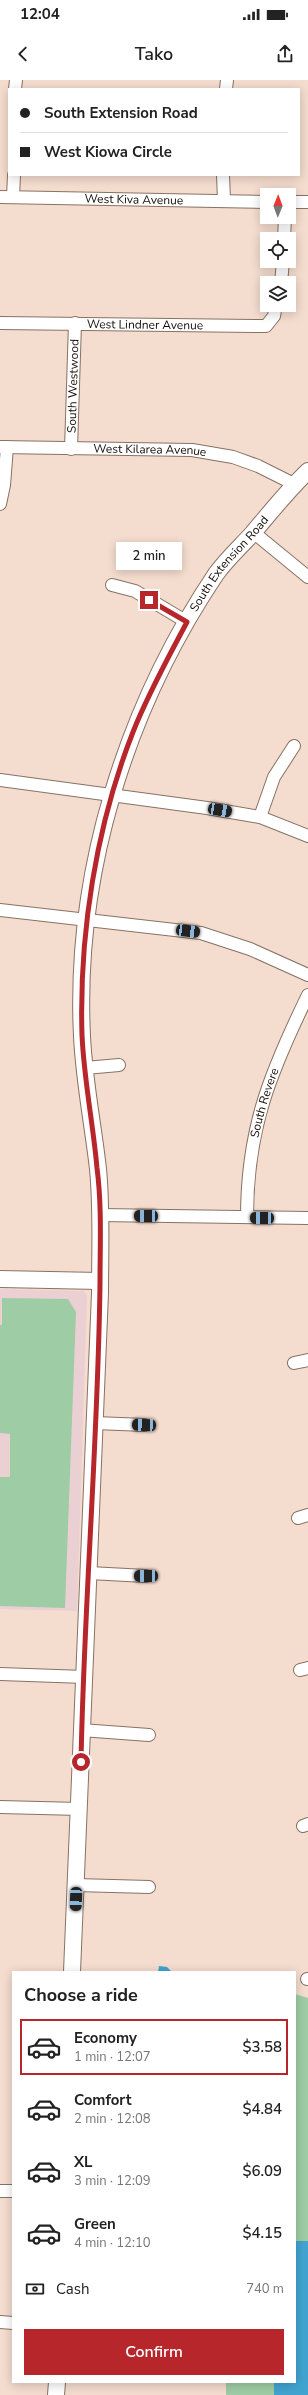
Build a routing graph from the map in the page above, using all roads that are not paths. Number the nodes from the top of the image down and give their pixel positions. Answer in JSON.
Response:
{"nodes":[{"id":1,"x":14,"y":176,"type":"edge"},
{"id":2,"x":224,"y":176,"type":"edge"},
{"id":3,"x":0,"y":197,"type":"edge"},
{"id":4,"x":13,"y":198,"type":"junction"},
{"id":5,"x":224,"y":200,"type":"junction"},
{"id":6,"x":260,"y":202,"type":"edge"},
{"id":7,"x":296,"y":202,"type":"edge"},
{"id":8,"x":308,"y":202,"type":"edge"},
{"id":9,"x":275,"y":312,"type":"edge"},
{"id":10,"x":0,"y":322,"type":"edge"},
{"id":11,"x":75,"y":323,"type":"junction"},
{"id":12,"x":4,"y":447,"type":"edge"},
{"id":13,"x":71,"y":449,"type":"junction"},
{"id":14,"x":308,"y":471,"type":"edge"},
{"id":15,"x":294,"y":484,"type":"junction"},
{"id":16,"x":0,"y":504,"type":"edge"},
{"id":17,"x":253,"y":532,"type":"junction"},
{"id":18,"x":308,"y":576,"type":"edge"},
{"id":19,"x":112,"y":585,"type":"dead end"},
{"id":20,"x":187,"y":622,"type":"junction"},
{"id":21,"x":294,"y":746,"type":"dead end"},
{"id":22,"x":0,"y":780,"type":"edge"},
{"id":23,"x":112,"y":796,"type":"junction"},
{"id":24,"x":260,"y":817,"type":"junction"},
{"id":25,"x":308,"y":836,"type":"edge"},
{"id":26,"x":0,"y":910,"type":"edge"},
{"id":27,"x":86,"y":922,"type":"junction"},
{"id":28,"x":308,"y":975,"type":"edge"},
{"id":29,"x":308,"y":995,"type":"edge"},
{"id":30,"x":119,"y":1065,"type":"dead end"},
{"id":31,"x":85,"y":1068,"type":"junction"},
{"id":32,"x":100,"y":1215,"type":"junction"},
{"id":33,"x":247,"y":1217,"type":"junction"},
{"id":34,"x":308,"y":1218,"type":"edge"},
{"id":35,"x":0,"y":1279,"type":"edge"},
{"id":36,"x":100,"y":1281,"type":"junction"},
{"id":37,"x":308,"y":1360,"type":"edge"},
{"id":38,"x":294,"y":1363,"type":"dead end"},
{"id":39,"x":96,"y":1423,"type":"junction"},
{"id":40,"x":144,"y":1425,"type":"dead end"},
{"id":41,"x":89,"y":1573,"type":"junction"},
{"id":42,"x":146,"y":1576,"type":"dead end"},
{"id":43,"x":0,"y":1674,"type":"edge"},
{"id":44,"x":85,"y":1677,"type":"junction"},
{"id":45,"x":81,"y":1730,"type":"junction"},
{"id":46,"x":149,"y":1735,"type":"dead end"},
{"id":47,"x":0,"y":1807,"type":"edge"},
{"id":48,"x":80,"y":1809,"type":"junction"},
{"id":49,"x":76,"y":1884,"type":"junction"},
{"id":50,"x":148,"y":1887,"type":"dead end"},
{"id":51,"x":72,"y":1971,"type":"edge"},
{"id":52,"x":0,"y":2191,"type":"edge"},
{"id":53,"x":12,"y":2191,"type":"edge"},
{"id":54,"x":0,"y":2322,"type":"edge"},
{"id":55,"x":12,"y":2323,"type":"edge"},
{"id":56,"x":57,"y":2383,"type":"edge"},
{"id":57,"x":56,"y":2395,"type":"edge"}],
"edges":[{"from":1,"to":4,"type":"street"},
{"from":2,"to":5,"type":"street"},
{"from":3,"to":4,"type":"street","name":"West Kiva Avenue"},
{"from":4,"to":5,"type":"street","name":"West Kiva Avenue"},
{"from":5,"to":6,"type":"street","name":"West Kiva Avenue"},
{"from":7,"to":8,"type":"street"},
{"from":9,"to":11,"type":"street","name":"West Lindner Avenue"},
{"from":10,"to":11,"type":"street","name":"West Lindner Avenue"},
{"from":11,"to":13,"type":"street","name":"South Westwood"},
{"from":12,"to":13,"type":"street","name":"West Kilarea Avenue"},
{"from":12,"to":16,"type":"street"},
{"from":13,"to":15,"type":"street","name":"West Kilarea Avenue"},
{"from":14,"to":15,"type":"street","name":"South Extension Road"},
{"from":15,"to":17,"type":"street","name":"South Extension Road"},
{"from":17,"to":18,"type":"street"},
{"from":17,"to":20,"type":"street","name":"South Extension Road"},
{"from":19,"to":20,"type":"street"},
{"from":20,"to":23,"type":"street","name":"South Extension Road"},
{"from":21,"to":24,"type":"street"},
{"from":22,"to":23,"type":"street"},
{"from":23,"to":24,"type":"street"},
{"from":23,"to":27,"type":"street","name":"South Extension Road"},
{"from":24,"to":25,"type":"street"},
{"from":26,"to":27,"type":"street"},
{"from":27,"to":28,"type":"street"},
{"from":27,"to":31,"type":"street","name":"South Extension Road"},
{"from":29,"to":33,"type":"street","name":"South Revere"},
{"from":30,"to":31,"type":"street"},
{"from":31,"to":32,"type":"street","name":"South Extension Road"},
{"from":32,"to":33,"type":"street"},
{"from":32,"to":36,"type":"street","name":"South Extension Road"},
{"from":33,"to":34,"type":"street"},
{"from":35,"to":36,"type":"street"},
{"from":36,"to":39,"type":"street","name":"South Extension Road"},
{"from":37,"to":38,"type":"street"},
{"from":39,"to":40,"type":"street"},
{"from":39,"to":41,"type":"street","name":"South Extension Road"},
{"from":41,"to":42,"type":"street"},
{"from":41,"to":44,"type":"street","name":"South Extension Road"},
{"from":43,"to":44,"type":"street"},
{"from":44,"to":45,"type":"street","name":"South Extension Road"},
{"from":45,"to":46,"type":"street"},
{"from":45,"to":48,"type":"street","name":"South Extension Road"},
{"from":47,"to":48,"type":"street"},
{"from":48,"to":49,"type":"street","name":"South Extension Road"},
{"from":49,"to":50,"type":"street"},
{"from":49,"to":51,"type":"street","name":"South Extension Road"},
{"from":52,"to":53,"type":"street"},
{"from":54,"to":55,"type":"street"},
{"from":56,"to":57,"type":"street"}]}
